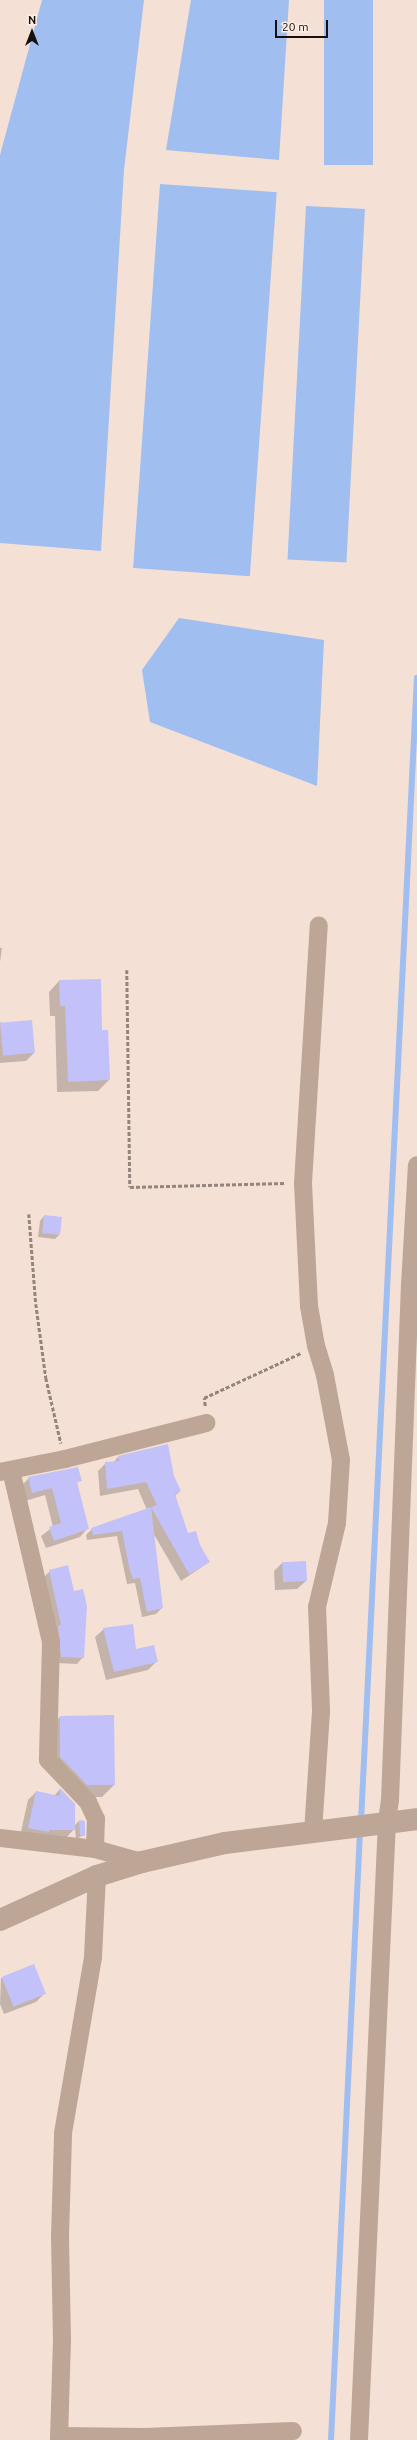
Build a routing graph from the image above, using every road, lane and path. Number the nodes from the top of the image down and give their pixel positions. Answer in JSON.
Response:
{"nodes":[{"id":1,"x":319,"y":925,"type":"dead end"},
{"id":2,"x":127,"y":970,"type":"dead end"},
{"id":3,"x":417,"y":1165,"type":"edge"},
{"id":4,"x":302,"y":1182,"type":"junction"},
{"id":5,"x":29,"y":1214,"type":"dead end"},
{"id":6,"x":316,"y":1346,"type":"junction"},
{"id":7,"x":206,"y":1423,"type":"joint"},
{"id":8,"x":65,"y":1459,"type":"junction"},
{"id":9,"x":5,"y":1471,"type":"edge"},
{"id":10,"x":417,"y":1819,"type":"edge"},
{"id":11,"x":387,"y":1822,"type":"junction"},
{"id":12,"x":313,"y":1832,"type":"junction"},
{"id":13,"x":0,"y":1838,"type":"edge"},
{"id":14,"x":95,"y":1849,"type":"junction"},
{"id":15,"x":142,"y":1862,"type":"junction"},
{"id":16,"x":97,"y":1876,"type":"junction"},
{"id":17,"x":0,"y":1920,"type":"edge"},
{"id":18,"x":293,"y":2431,"type":"dead end"},
{"id":19,"x":59,"y":2438,"type":"edge"},
{"id":20,"x":359,"y":2440,"type":"edge"}],
"edges":[{"from":1,"to":4,"type":"street"},
{"from":2,"to":4,"type":"path"},
{"from":3,"to":11,"type":"street"},
{"from":4,"to":6,"type":"street"},
{"from":5,"to":8,"type":"path"},
{"from":6,"to":7,"type":"path"},
{"from":6,"to":12,"type":"street"},
{"from":7,"to":8,"type":"street"},
{"from":8,"to":9,"type":"street"},
{"from":9,"to":14,"type":"street"},
{"from":10,"to":11,"type":"street"},
{"from":11,"to":12,"type":"street"},
{"from":11,"to":20,"type":"street"},
{"from":12,"to":15,"type":"street"},
{"from":13,"to":14,"type":"street"},
{"from":14,"to":15,"type":"street"},
{"from":15,"to":16,"type":"street"},
{"from":16,"to":17,"type":"street"},
{"from":16,"to":19,"type":"street"},
{"from":18,"to":19,"type":"street"}]}
